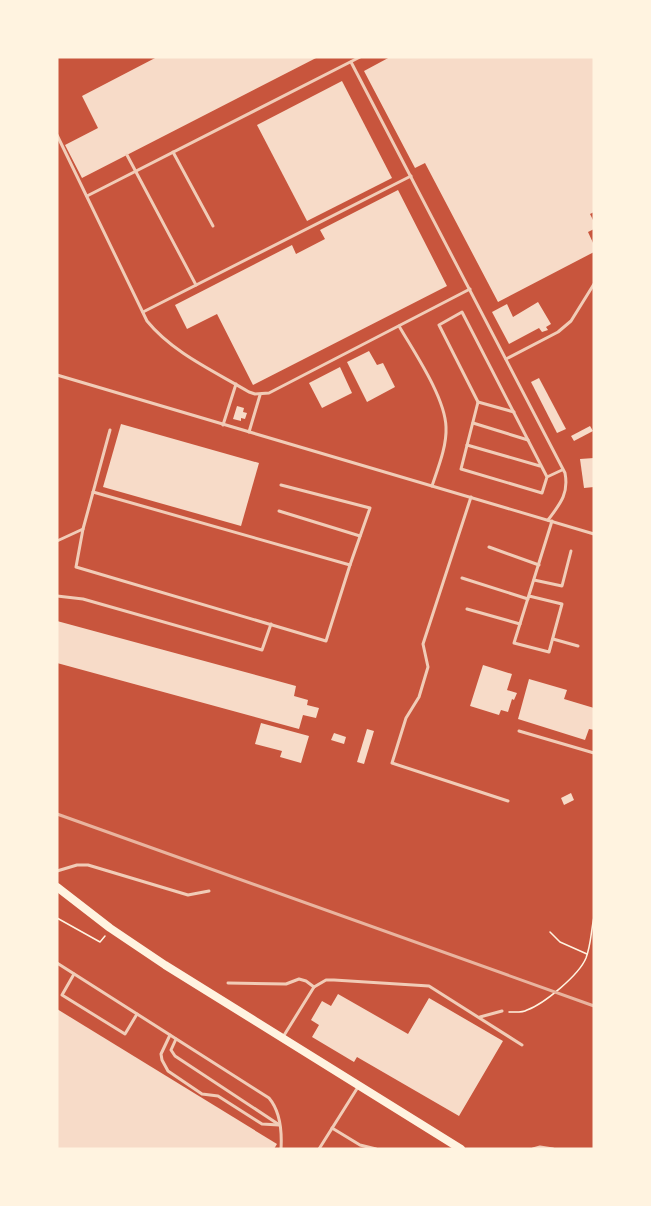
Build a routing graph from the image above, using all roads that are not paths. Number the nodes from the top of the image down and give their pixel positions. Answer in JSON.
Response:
{"nodes":[{"id":1,"x":360,"y":57,"type":"edge"},
{"id":2,"x":351,"y":62,"type":"junction"},
{"id":3,"x":57,"y":135,"type":"edge"},
{"id":4,"x":173,"y":152,"type":"junction"},
{"id":5,"x":127,"y":155,"type":"dead end"},
{"id":6,"x":135,"y":171,"type":"junction"},
{"id":7,"x":411,"y":177,"type":"junction"},
{"id":8,"x":87,"y":196,"type":"junction"},
{"id":9,"x":213,"y":226,"type":"dead end"},
{"id":10,"x":594,"y":284,"type":"edge"},
{"id":11,"x":196,"y":285,"type":"junction"},
{"id":12,"x":470,"y":289,"type":"junction"},
{"id":13,"x":143,"y":312,"type":"junction"},
{"id":14,"x":399,"y":326,"type":"junction"},
{"id":15,"x":506,"y":359,"type":"junction"},
{"id":16,"x":57,"y":375,"type":"edge"},
{"id":17,"x":236,"y":384,"type":"junction"},
{"id":18,"x":260,"y":394,"type":"junction"},
{"id":19,"x":478,"y":402,"type":"junction"},
{"id":20,"x":514,"y":412,"type":"junction"},
{"id":21,"x":472,"y":423,"type":"junction"},
{"id":22,"x":223,"y":425,"type":"junction"},
{"id":23,"x":110,"y":430,"type":"dead end"},
{"id":24,"x":249,"y":432,"type":"junction"},
{"id":25,"x":528,"y":440,"type":"junction"},
{"id":26,"x":467,"y":446,"type":"junction"},
{"id":27,"x":542,"y":467,"type":"junction"},
{"id":28,"x":562,"y":470,"type":"junction"},
{"id":29,"x":547,"y":477,"type":"junction"},
{"id":30,"x":281,"y":484,"type":"dead end"},
{"id":31,"x":432,"y":486,"type":"junction"},
{"id":32,"x":93,"y":492,"type":"junction"},
{"id":33,"x":471,"y":498,"type":"junction"},
{"id":34,"x":279,"y":511,"type":"dead end"},
{"id":35,"x":550,"y":521,"type":"junction"},
{"id":36,"x":83,"y":529,"type":"junction"},
{"id":37,"x":594,"y":534,"type":"edge"},
{"id":38,"x":360,"y":536,"type":"junction"},
{"id":39,"x":57,"y":541,"type":"edge"},
{"id":40,"x":489,"y":547,"type":"dead end"},
{"id":41,"x":571,"y":551,"type":"dead end"},
{"id":42,"x":350,"y":565,"type":"junction"},
{"id":43,"x":538,"y":565,"type":"junction"},
{"id":44,"x":462,"y":578,"type":"dead end"},
{"id":45,"x":534,"y":580,"type":"junction"},
{"id":46,"x":57,"y":596,"type":"edge"},
{"id":47,"x":528,"y":598,"type":"junction"},
{"id":48,"x":467,"y":609,"type":"dead end"},
{"id":49,"x":271,"y":624,"type":"junction"},
{"id":50,"x":520,"y":624,"type":"junction"},
{"id":51,"x":553,"y":639,"type":"junction"},
{"id":52,"x":578,"y":646,"type":"dead end"},
{"id":53,"x":519,"y":731,"type":"dead end"},
{"id":54,"x":594,"y":753,"type":"edge"},
{"id":55,"x":508,"y":801,"type":"dead end"},
{"id":56,"x":57,"y":871,"type":"edge"},
{"id":57,"x":57,"y":887,"type":"edge"},
{"id":58,"x":209,"y":891,"type":"dead end"},
{"id":59,"x":57,"y":963,"type":"edge"},
{"id":60,"x":74,"y":974,"type":"junction"},
{"id":61,"x":228,"y":983,"type":"dead end"},
{"id":62,"x":314,"y":987,"type":"junction"},
{"id":63,"x":502,"y":1011,"type":"road end"},
{"id":64,"x":137,"y":1014,"type":"junction"},
{"id":65,"x":480,"y":1017,"type":"junction"},
{"id":66,"x":170,"y":1035,"type":"junction"},
{"id":67,"x":283,"y":1037,"type":"junction"},
{"id":68,"x":176,"y":1039,"type":"junction"},
{"id":69,"x":522,"y":1045,"type":"dead end"},
{"id":70,"x":359,"y":1085,"type":"junction"},
{"id":71,"x":279,"y":1125,"type":"junction"},
{"id":72,"x":332,"y":1128,"type":"junction"},
{"id":73,"x":281,"y":1149,"type":"edge"},
{"id":74,"x":319,"y":1149,"type":"edge"},
{"id":75,"x":376,"y":1149,"type":"edge"},
{"id":76,"x":461,"y":1149,"type":"edge"},
{"id":77,"x":533,"y":1149,"type":"edge"},
{"id":78,"x":553,"y":1149,"type":"edge"}],
"edges":[{"from":1,"to":2,"type":"lane"},
{"from":2,"to":4,"type":"lane"},
{"from":2,"to":7,"type":"lane"},
{"from":3,"to":8,"type":"lane"},
{"from":4,"to":6,"type":"lane"},
{"from":4,"to":9,"type":"lane"},
{"from":5,"to":6,"type":"lane"},
{"from":6,"to":8,"type":"lane"},
{"from":6,"to":11,"type":"lane"},
{"from":7,"to":11,"type":"lane"},
{"from":7,"to":12,"type":"lane"},
{"from":8,"to":13,"type":"lane"},
{"from":10,"to":15,"type":"lane"},
{"from":11,"to":13,"type":"lane"},
{"from":12,"to":14,"type":"lane"},
{"from":12,"to":15,"type":"lane"},
{"from":13,"to":17,"type":"lane"},
{"from":14,"to":18,"type":"lane"},
{"from":14,"to":31,"type":"lane"},
{"from":15,"to":28,"type":"lane"},
{"from":16,"to":22,"type":"lane"},
{"from":17,"to":18,"type":"lane"},
{"from":17,"to":22,"type":"lane"},
{"from":18,"to":24,"type":"lane"},
{"from":19,"to":20,"type":"lane"},
{"from":19,"to":20,"type":"lane"},
{"from":19,"to":21,"type":"lane"},
{"from":20,"to":25,"type":"lane"},
{"from":21,"to":25,"type":"lane"},
{"from":21,"to":26,"type":"lane"},
{"from":22,"to":24,"type":"lane"},
{"from":23,"to":32,"type":"lane"},
{"from":24,"to":31,"type":"lane"},
{"from":25,"to":27,"type":"lane"},
{"from":26,"to":27,"type":"lane"},
{"from":26,"to":29,"type":"lane"},
{"from":27,"to":29,"type":"lane"},
{"from":28,"to":29,"type":"lane"},
{"from":28,"to":35,"type":"lane"},
{"from":30,"to":38,"type":"lane"},
{"from":31,"to":33,"type":"lane"},
{"from":32,"to":36,"type":"lane"},
{"from":32,"to":42,"type":"lane"},
{"from":33,"to":35,"type":"lane"},
{"from":33,"to":55,"type":"lane"},
{"from":34,"to":38,"type":"lane"},
{"from":35,"to":37,"type":"lane"},
{"from":35,"to":43,"type":"lane"},
{"from":36,"to":39,"type":"lane"},
{"from":36,"to":49,"type":"lane"},
{"from":38,"to":42,"type":"lane"},
{"from":40,"to":43,"type":"lane"},
{"from":41,"to":45,"type":"lane"},
{"from":42,"to":49,"type":"lane"},
{"from":43,"to":45,"type":"lane"},
{"from":44,"to":47,"type":"lane"},
{"from":45,"to":47,"type":"lane"},
{"from":46,"to":49,"type":"lane"},
{"from":47,"to":50,"type":"lane"},
{"from":47,"to":51,"type":"lane"},
{"from":48,"to":50,"type":"lane"},
{"from":50,"to":51,"type":"lane"},
{"from":51,"to":52,"type":"lane"},
{"from":53,"to":54,"type":"lane"},
{"from":56,"to":58,"type":"lane"},
{"from":57,"to":67,"type":"main road"},
{"from":59,"to":60,"type":"lane"},
{"from":60,"to":64,"type":"lane"},
{"from":60,"to":64,"type":"lane"},
{"from":61,"to":62,"type":"lane"},
{"from":62,"to":65,"type":"lane"},
{"from":62,"to":67,"type":"lane"},
{"from":63,"to":65,"type":"lane"},
{"from":64,"to":66,"type":"lane"},
{"from":65,"to":69,"type":"lane"},
{"from":66,"to":68,"type":"lane"},
{"from":66,"to":71,"type":"lane"},
{"from":67,"to":70,"type":"main road"},
{"from":68,"to":71,"type":"lane"},
{"from":68,"to":71,"type":"lane"},
{"from":70,"to":72,"type":"lane"},
{"from":70,"to":76,"type":"main road"},
{"from":71,"to":73,"type":"lane"},
{"from":72,"to":74,"type":"lane"},
{"from":72,"to":75,"type":"lane"},
{"from":77,"to":78,"type":"lane"}]}
